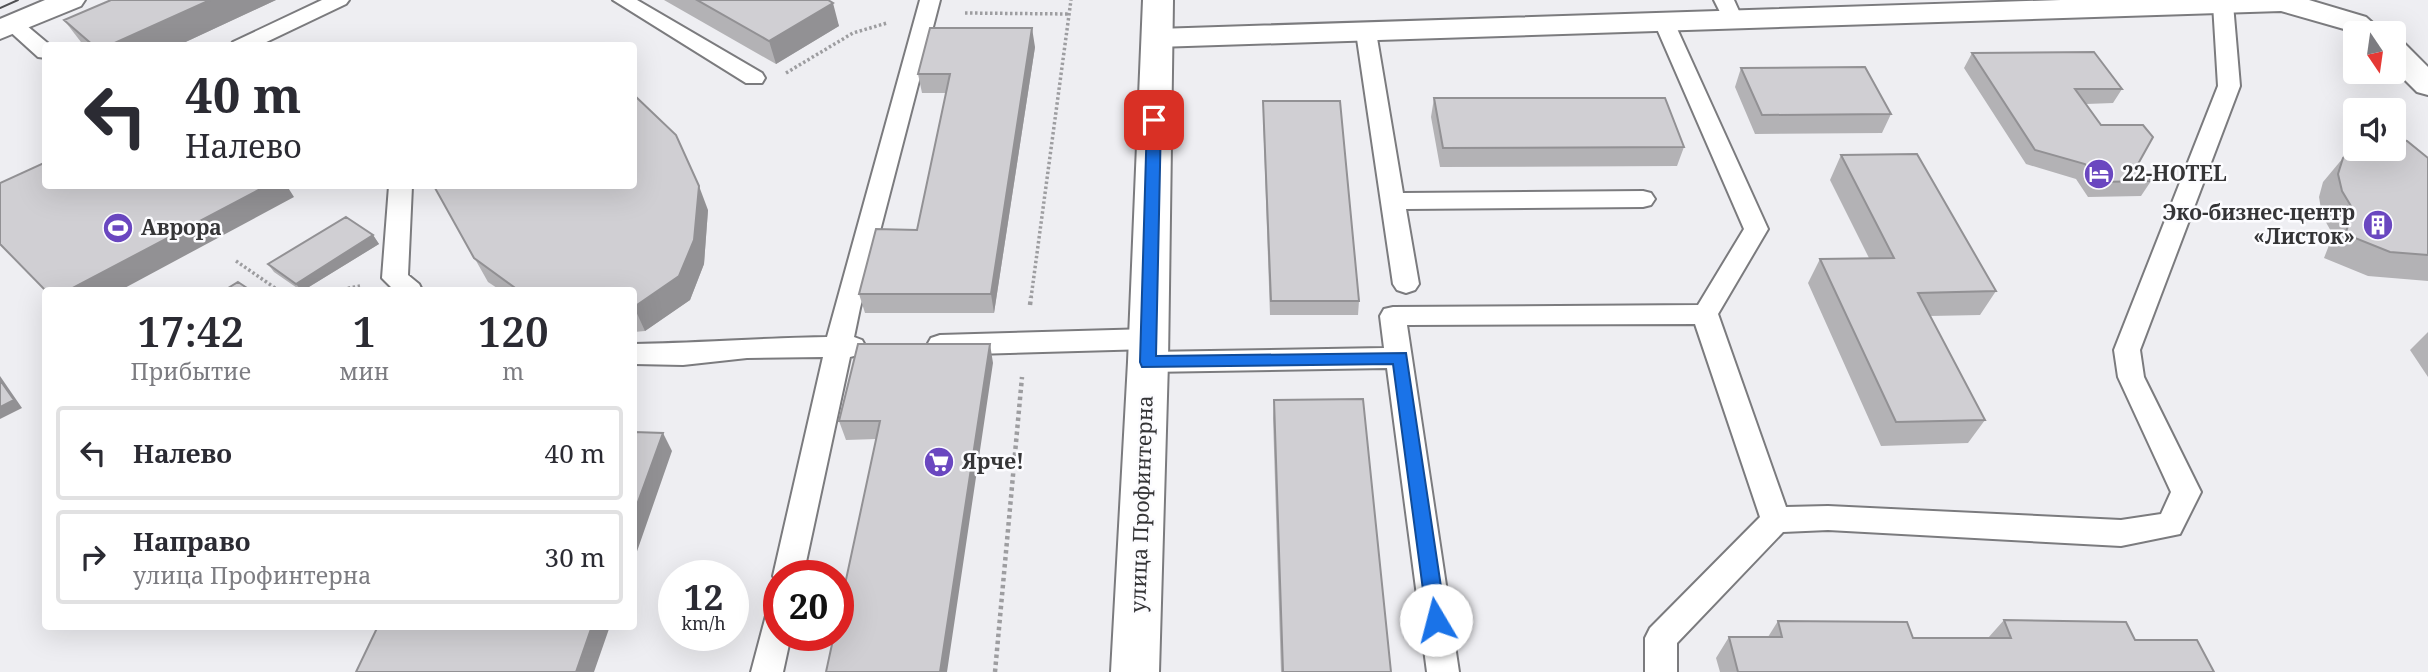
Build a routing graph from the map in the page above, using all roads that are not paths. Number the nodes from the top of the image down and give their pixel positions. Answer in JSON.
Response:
{"nodes":[{"id":1,"x":70,"y":0,"type":"edge"},
{"id":2,"x":339,"y":0,"type":"edge"},
{"id":3,"x":622,"y":0,"type":"edge"},
{"id":4,"x":1158,"y":0,"type":"edge"},
{"id":5,"x":2278,"y":1,"type":"edge"},
{"id":6,"x":2223,"y":4,"type":"junction"},
{"id":7,"x":929,"y":6,"type":"edge"},
{"id":8,"x":1728,"y":10,"type":"edge"},
{"id":9,"x":2347,"y":21,"type":"edge"},
{"id":10,"x":1664,"y":22,"type":"junction"},
{"id":11,"x":6,"y":27,"type":"edge"},
{"id":12,"x":1366,"y":32,"type":"junction"},
{"id":13,"x":1157,"y":38,"type":"junction"},
{"id":14,"x":249,"y":42,"type":"edge"},
{"id":15,"x":42,"y":50,"type":"edge"},
{"id":16,"x":2406,"y":63,"type":"edge"},
{"id":17,"x":754,"y":78,"type":"road end"},
{"id":18,"x":2428,"y":85,"type":"edge"},
{"id":19,"x":400,"y":189,"type":"edge"},
{"id":20,"x":1643,"y":199,"type":"dead end"},
{"id":21,"x":1392,"y":201,"type":"junction"},
{"id":22,"x":1406,"y":284,"type":"dead end"},
{"id":23,"x":406,"y":287,"type":"edge"},
{"id":24,"x":1705,"y":314,"type":"junction"},
{"id":25,"x":918,"y":345,"type":"edge"},
{"id":26,"x":878,"y":346,"type":"edge"},
{"id":27,"x":838,"y":347,"type":"junction"},
{"id":28,"x":1148,"y":351,"type":"junction"},
{"id":29,"x":637,"y":354,"type":"edge"},
{"id":30,"x":1400,"y":358,"type":"junction"},
{"id":31,"x":1776,"y":520,"type":"junction"},
{"id":32,"x":791,"y":560,"type":"edge"},
{"id":33,"x":772,"y":651,"type":"edge"},
{"id":34,"x":767,"y":672,"type":"edge"},
{"id":35,"x":1135,"y":672,"type":"edge"},
{"id":36,"x":1443,"y":672,"type":"edge"},
{"id":37,"x":1661,"y":672,"type":"edge"}],
"edges":[{"from":1,"to":11,"type":"street"},
{"from":2,"to":14,"type":"lane"},
{"from":3,"to":17,"type":"lane"},
{"from":4,"to":13,"type":"street","name":"улица Профинтерна"},
{"from":5,"to":6,"type":"street"},
{"from":5,"to":9,"type":"street"},
{"from":6,"to":8,"type":"street"},
{"from":6,"to":31,"type":"lane"},
{"from":7,"to":27,"type":"lane"},
{"from":8,"to":10,"type":"street"},
{"from":10,"to":12,"type":"street"},
{"from":10,"to":24,"type":"lane"},
{"from":11,"to":15,"type":"lane"},
{"from":12,"to":13,"type":"street"},
{"from":12,"to":21,"type":"lane"},
{"from":13,"to":28,"type":"street","name":"улица Профинтерна"},
{"from":16,"to":18,"type":"street"},
{"from":19,"to":23,"type":"lane"},
{"from":20,"to":21,"type":"lane"},
{"from":21,"to":22,"type":"lane"},
{"from":24,"to":30,"type":"lane"},
{"from":24,"to":31,"type":"lane"},
{"from":25,"to":28,"type":"lane"},
{"from":26,"to":27,"type":"lane"},
{"from":27,"to":29,"type":"lane"},
{"from":27,"to":32,"type":"lane"},
{"from":28,"to":30,"type":"lane"},
{"from":28,"to":35,"type":"street","name":"улица Профинтерна"},
{"from":30,"to":36,"type":"lane"},
{"from":31,"to":37,"type":"lane"},
{"from":33,"to":34,"type":"lane"}]}
